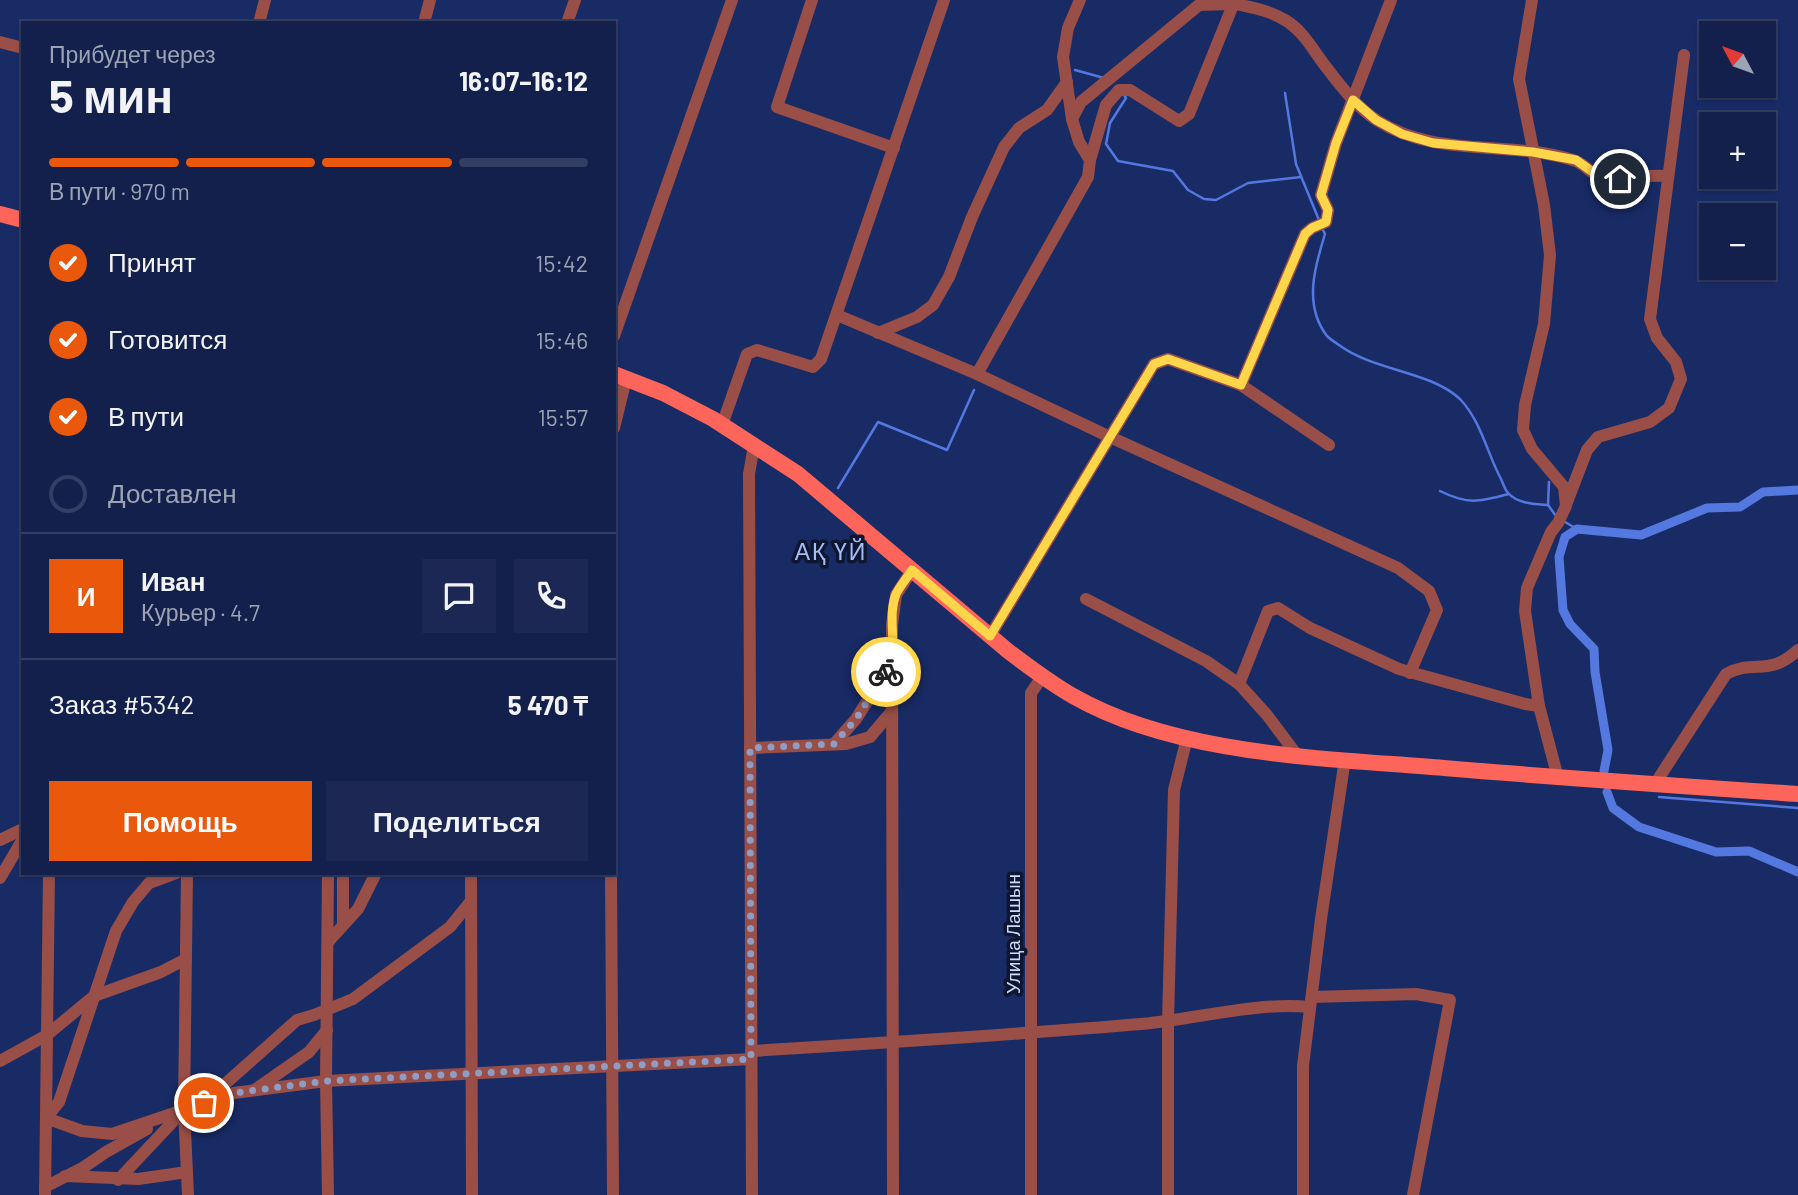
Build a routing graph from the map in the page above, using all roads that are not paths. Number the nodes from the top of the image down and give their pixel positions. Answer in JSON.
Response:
{"nodes":[{"id":1,"x":265,"y":0,"type":"edge"},
{"id":2,"x":430,"y":0,"type":"edge"},
{"id":3,"x":575,"y":0,"type":"edge"},
{"id":4,"x":732,"y":0,"type":"edge"},
{"id":5,"x":812,"y":0,"type":"edge"},
{"id":6,"x":944,"y":0,"type":"edge"},
{"id":7,"x":1080,"y":0,"type":"edge"},
{"id":8,"x":1220,"y":0,"type":"edge"},
{"id":9,"x":1391,"y":0,"type":"edge"},
{"id":10,"x":1532,"y":0,"type":"edge"},
{"id":11,"x":1234,"y":2,"type":"edge"},
{"id":12,"x":260,"y":21,"type":"edge"},
{"id":13,"x":425,"y":21,"type":"edge"},
{"id":14,"x":568,"y":21,"type":"edge"},
{"id":15,"x":0,"y":42,"type":"edge"},
{"id":16,"x":21,"y":47,"type":"edge"},
{"id":17,"x":1684,"y":55,"type":"dead end"},
{"id":18,"x":1067,"y":82,"type":"junction"},
{"id":19,"x":1353,"y":100,"type":"junction"},
{"id":20,"x":1072,"y":119,"type":"junction"},
{"id":21,"x":894,"y":148,"type":"junction"},
{"id":22,"x":1533,"y":152,"type":"junction"},
{"id":23,"x":1090,"y":160,"type":"junction"},
{"id":24,"x":1668,"y":176,"type":"junction"},
{"id":25,"x":0,"y":214,"type":"edge"},
{"id":26,"x":21,"y":219,"type":"edge"},
{"id":27,"x":837,"y":315,"type":"junction"},
{"id":28,"x":616,"y":330,"type":"edge"},
{"id":29,"x":878,"y":333,"type":"junction"},
{"id":30,"x":978,"y":374,"type":"junction"},
{"id":31,"x":620,"y":377,"type":"edge"},
{"id":32,"x":1241,"y":385,"type":"junction"},
{"id":33,"x":616,"y":411,"type":"edge"},
{"id":34,"x":722,"y":425,"type":"junction"},
{"id":35,"x":1110,"y":437,"type":"junction"},
{"id":36,"x":754,"y":445,"type":"junction"},
{"id":37,"x":1329,"y":445,"type":"dead end"},
{"id":38,"x":1566,"y":506,"type":"junction"},
{"id":39,"x":912,"y":570,"type":"junction"},
{"id":40,"x":1086,"y":599,"type":"dead end"},
{"id":41,"x":990,"y":636,"type":"junction"},
{"id":42,"x":1798,"y":650,"type":"edge"},
{"id":43,"x":892,"y":661,"type":"junction"},
{"id":44,"x":1410,"y":673,"type":"junction"},
{"id":45,"x":1042,"y":677,"type":"junction"},
{"id":46,"x":1239,"y":684,"type":"junction"},
{"id":47,"x":1539,"y":705,"type":"junction"},
{"id":48,"x":892,"y":711,"type":"junction"},
{"id":49,"x":1187,"y":738,"type":"junction"},
{"id":50,"x":834,"y":744,"type":"junction"},
{"id":51,"x":750,"y":748,"type":"junction"},
{"id":52,"x":1297,"y":755,"type":"junction"},
{"id":53,"x":1345,"y":760,"type":"junction"},
{"id":54,"x":1558,"y":778,"type":"junction"},
{"id":55,"x":1655,"y":784,"type":"junction"},
{"id":56,"x":1798,"y":794,"type":"edge"},
{"id":57,"x":21,"y":830,"type":"edge"},
{"id":58,"x":0,"y":840,"type":"edge"},
{"id":59,"x":21,"y":842,"type":"edge"},
{"id":60,"x":49,"y":875,"type":"edge"},
{"id":61,"x":171,"y":875,"type":"edge"},
{"id":62,"x":187,"y":875,"type":"edge"},
{"id":63,"x":328,"y":875,"type":"edge"},
{"id":64,"x":343,"y":875,"type":"edge"},
{"id":65,"x":375,"y":875,"type":"edge"},
{"id":66,"x":471,"y":875,"type":"edge"},
{"id":67,"x":611,"y":875,"type":"edge"},
{"id":68,"x":0,"y":878,"type":"edge"},
{"id":69,"x":471,"y":901,"type":"junction"},
{"id":70,"x":343,"y":925,"type":"junction"},
{"id":71,"x":328,"y":942,"type":"junction"},
{"id":72,"x":186,"y":959,"type":"junction"},
{"id":73,"x":94,"y":996,"type":"junction"},
{"id":74,"x":1311,"y":1002,"type":"junction"},
{"id":75,"x":328,"y":1008,"type":"junction"},
{"id":76,"x":1168,"y":1021,"type":"junction"},
{"id":77,"x":327,"y":1030,"type":"junction"},
{"id":78,"x":1031,"y":1033,"type":"junction"},
{"id":79,"x":47,"y":1035,"type":"junction"},
{"id":80,"x":892,"y":1042,"type":"junction"},
{"id":81,"x":751,"y":1055,"type":"junction"},
{"id":82,"x":0,"y":1061,"type":"edge"},
{"id":83,"x":612,"y":1066,"type":"junction"},
{"id":84,"x":472,"y":1073,"type":"junction"},
{"id":85,"x":326,"y":1081,"type":"junction"},
{"id":86,"x":252,"y":1091,"type":"junction"},
{"id":87,"x":204,"y":1103,"type":"junction"},
{"id":88,"x":184,"y":1109,"type":"junction"},
{"id":89,"x":46,"y":1118,"type":"junction"},
{"id":90,"x":187,"y":1172,"type":"junction"},
{"id":91,"x":63,"y":1176,"type":"junction"},
{"id":92,"x":118,"y":1180,"type":"junction"},
{"id":93,"x":45,"y":1191,"type":"edge"},
{"id":94,"x":188,"y":1195,"type":"edge"},
{"id":95,"x":328,"y":1195,"type":"edge"},
{"id":96,"x":472,"y":1195,"type":"edge"},
{"id":97,"x":613,"y":1195,"type":"edge"},
{"id":98,"x":752,"y":1195,"type":"edge"},
{"id":99,"x":892,"y":1195,"type":"edge"},
{"id":100,"x":1031,"y":1195,"type":"edge"},
{"id":101,"x":1168,"y":1195,"type":"edge"},
{"id":102,"x":1303,"y":1195,"type":"edge"},
{"id":103,"x":1413,"y":1195,"type":"edge"}],
"edges":[{"from":1,"to":12,"type":"street"},
{"from":2,"to":13,"type":"street"},
{"from":3,"to":14,"type":"street"},
{"from":4,"to":28,"type":"street"},
{"from":5,"to":21,"type":"street"},
{"from":6,"to":21,"type":"street"},
{"from":7,"to":18,"type":"street"},
{"from":8,"to":11,"type":"street"},
{"from":9,"to":19,"type":"street"},
{"from":10,"to":22,"type":"street"},
{"from":11,"to":19,"type":"street"},
{"from":11,"to":20,"type":"street"},
{"from":11,"to":23,"type":"street"},
{"from":15,"to":16,"type":"street"},
{"from":17,"to":24,"type":"street"},
{"from":18,"to":20,"type":"street"},
{"from":18,"to":29,"type":"street"},
{"from":19,"to":22,"type":"street"},
{"from":19,"to":32,"type":"street"},
{"from":20,"to":23,"type":"street"},
{"from":21,"to":27,"type":"street"},
{"from":22,"to":24,"type":"street"},
{"from":22,"to":38,"type":"street"},
{"from":23,"to":30,"type":"street"},
{"from":24,"to":38,"type":"street"},
{"from":25,"to":26,"type":"main road"},
{"from":27,"to":29,"type":"street"},
{"from":27,"to":34,"type":"street"},
{"from":29,"to":30,"type":"street"},
{"from":30,"to":35,"type":"street"},
{"from":31,"to":33,"type":"street"},
{"from":31,"to":34,"type":"main road"},
{"from":32,"to":35,"type":"street"},
{"from":32,"to":37,"type":"street"},
{"from":34,"to":36,"type":"main road"},
{"from":35,"to":41,"type":"street"},
{"from":35,"to":44,"type":"street"},
{"from":36,"to":39,"type":"main road"},
{"from":36,"to":51,"type":"street"},
{"from":38,"to":47,"type":"street"},
{"from":39,"to":41,"type":"main road"},
{"from":39,"to":43,"type":"street"},
{"from":40,"to":46,"type":"street"},
{"from":41,"to":45,"type":"main road"},
{"from":42,"to":55,"type":"street"},
{"from":43,"to":48,"type":"street"},
{"from":43,"to":50,"type":"street"},
{"from":44,"to":46,"type":"street"},
{"from":44,"to":47,"type":"street"},
{"from":45,"to":49,"type":"main road"},
{"from":45,"to":78,"type":"street","name":"Улица Лашын"},
{"from":46,"to":52,"type":"street"},
{"from":47,"to":54,"type":"street"},
{"from":48,"to":50,"type":"street"},
{"from":48,"to":80,"type":"street"},
{"from":49,"to":52,"type":"main road"},
{"from":49,"to":76,"type":"street"},
{"from":50,"to":51,"type":"street"},
{"from":51,"to":81,"type":"street"},
{"from":52,"to":53,"type":"main road"},
{"from":53,"to":54,"type":"main road"},
{"from":53,"to":74,"type":"street"},
{"from":54,"to":55,"type":"main road"},
{"from":55,"to":56,"type":"main road"},
{"from":57,"to":58,"type":"street"},
{"from":59,"to":68,"type":"street"},
{"from":60,"to":79,"type":"street"},
{"from":61,"to":73,"type":"street"},
{"from":62,"to":72,"type":"street"},
{"from":63,"to":71,"type":"street"},
{"from":64,"to":70,"type":"street"},
{"from":65,"to":70,"type":"street"},
{"from":66,"to":69,"type":"street"},
{"from":67,"to":83,"type":"street"},
{"from":69,"to":75,"type":"street"},
{"from":69,"to":84,"type":"street"},
{"from":70,"to":71,"type":"street"},
{"from":71,"to":75,"type":"street"},
{"from":72,"to":73,"type":"street"},
{"from":72,"to":88,"type":"street"},
{"from":73,"to":79,"type":"street"},
{"from":73,"to":89,"type":"street"},
{"from":74,"to":76,"type":"street"},
{"from":74,"to":102,"type":"street"},
{"from":74,"to":103,"type":"street"},
{"from":75,"to":77,"type":"street"},
{"from":75,"to":87,"type":"street"},
{"from":76,"to":78,"type":"street"},
{"from":76,"to":101,"type":"street"},
{"from":77,"to":85,"type":"street"},
{"from":77,"to":86,"type":"street"},
{"from":78,"to":80,"type":"street"},
{"from":78,"to":100,"type":"street","name":"Улица Лашын"},
{"from":79,"to":82,"type":"street"},
{"from":79,"to":89,"type":"street"},
{"from":80,"to":81,"type":"street"},
{"from":80,"to":99,"type":"street"},
{"from":81,"to":83,"type":"street"},
{"from":81,"to":98,"type":"street"},
{"from":83,"to":84,"type":"street"},
{"from":83,"to":97,"type":"street"},
{"from":84,"to":85,"type":"street"},
{"from":84,"to":96,"type":"street"},
{"from":85,"to":86,"type":"street"},
{"from":85,"to":95,"type":"street"},
{"from":86,"to":87,"type":"street"},
{"from":87,"to":88,"type":"street"},
{"from":88,"to":89,"type":"street"},
{"from":88,"to":90,"type":"street"},
{"from":88,"to":91,"type":"street"},
{"from":88,"to":92,"type":"street"},
{"from":89,"to":93,"type":"street"},
{"from":90,"to":92,"type":"street"},
{"from":90,"to":94,"type":"street"},
{"from":91,"to":92,"type":"street"},
{"from":91,"to":93,"type":"street"}]}
